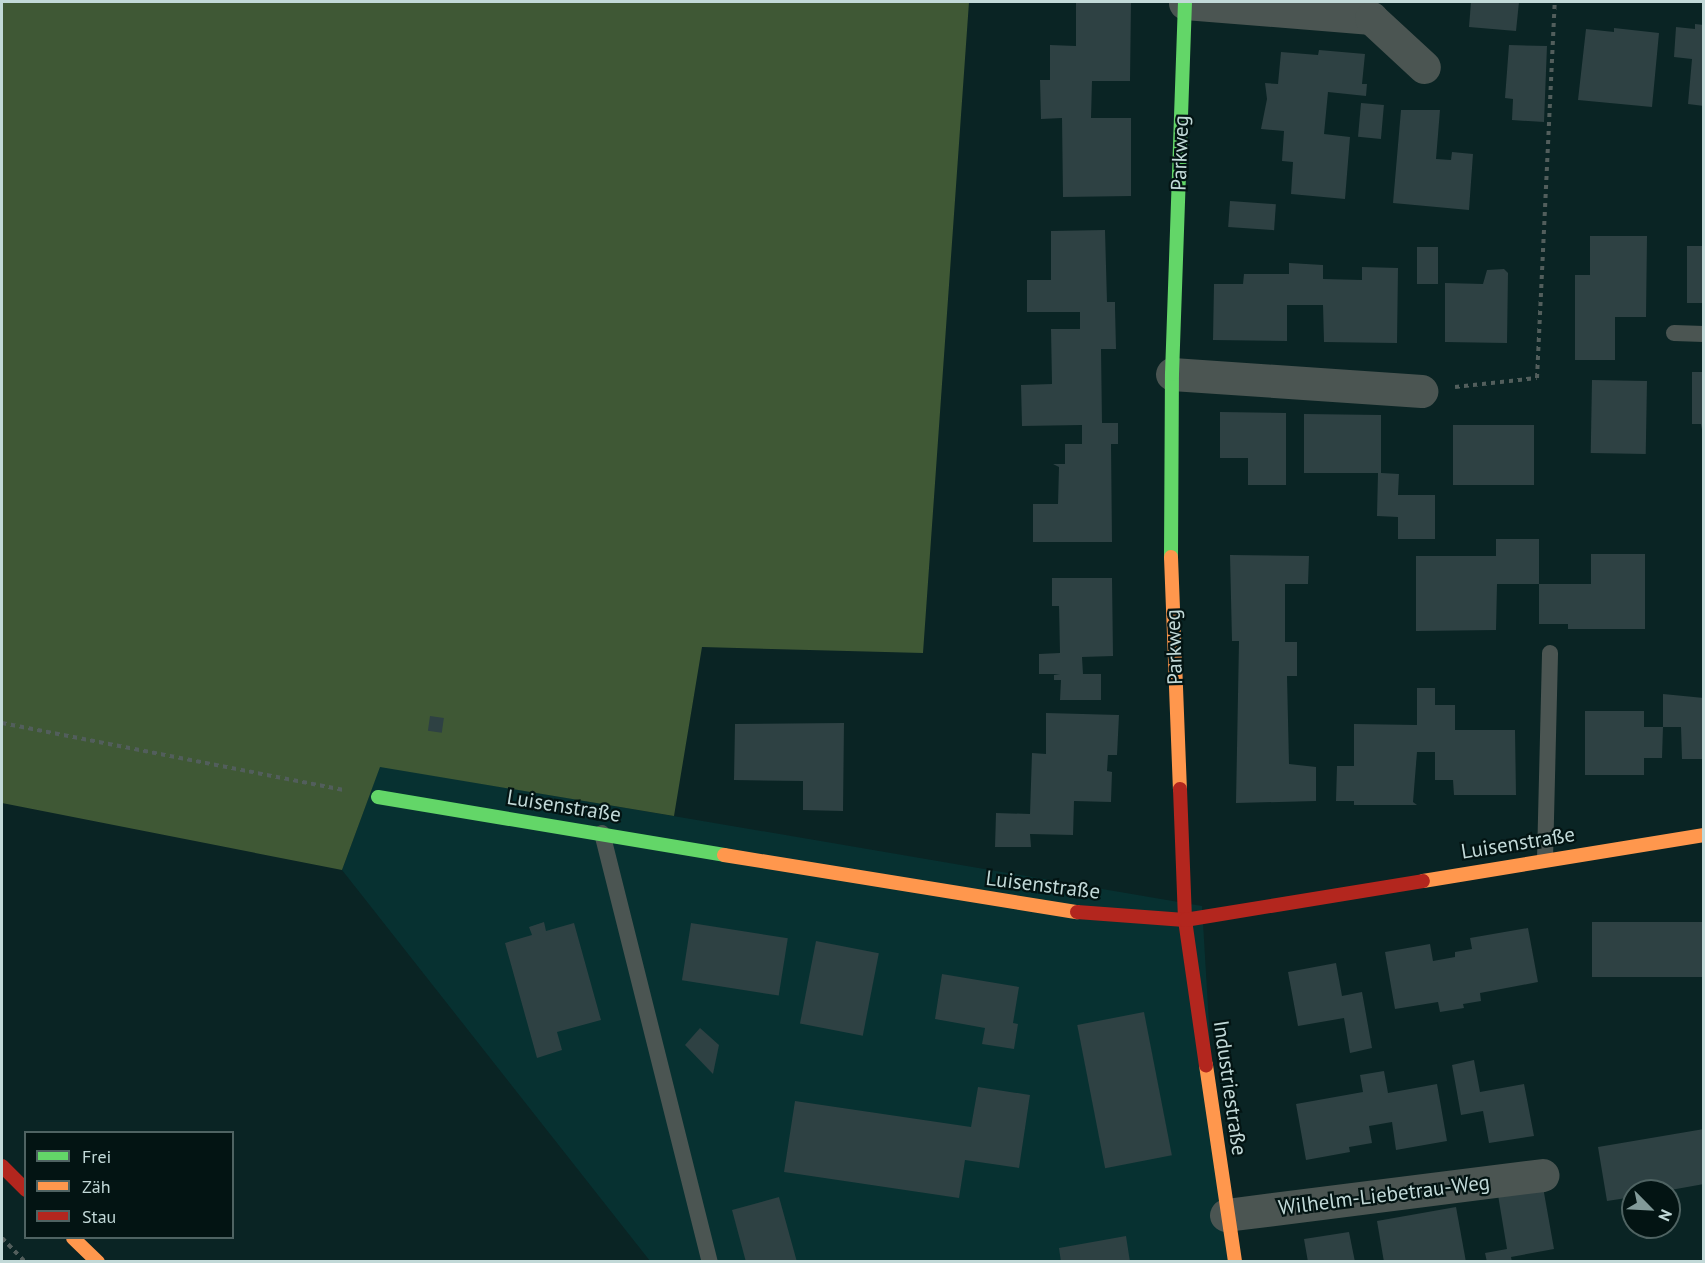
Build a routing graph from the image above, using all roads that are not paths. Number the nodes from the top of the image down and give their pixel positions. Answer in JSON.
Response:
{"nodes":[{"id":1,"x":1185,"y":2,"type":"edge"},
{"id":2,"x":1424,"y":67,"type":"dead end"},
{"id":3,"x":1674,"y":333,"type":"dead end"},
{"id":4,"x":1704,"y":333,"type":"edge"},
{"id":5,"x":1172,"y":374,"type":"junction"},
{"id":6,"x":1421,"y":391,"type":"road end"},
{"id":7,"x":1550,"y":653,"type":"dead end"},
{"id":8,"x":378,"y":797,"type":"road end"},
{"id":9,"x":602,"y":833,"type":"junction"},
{"id":10,"x":1704,"y":835,"type":"edge"},
{"id":11,"x":1545,"y":859,"type":"junction"},
{"id":12,"x":1185,"y":920,"type":"junction"},
{"id":13,"x":2,"y":1166,"type":"edge"},
{"id":14,"x":1542,"y":1175,"type":"dead end"},
{"id":15,"x":24,"y":1188,"type":"edge"},
{"id":16,"x":1226,"y":1215,"type":"junction"},
{"id":17,"x":74,"y":1239,"type":"edge"},
{"id":18,"x":98,"y":1262,"type":"edge"},
{"id":19,"x":710,"y":1262,"type":"edge"},
{"id":20,"x":1235,"y":1262,"type":"edge"}],
"edges":[{"from":1,"to":2,"type":"street","name":"Parkweg"},
{"from":1,"to":5,"type":"street","name":"Parkweg"},
{"from":3,"to":4,"type":"lane"},
{"from":5,"to":6,"type":"street"},
{"from":5,"to":12,"type":"street","name":"Parkweg"},
{"from":7,"to":11,"type":"lane"},
{"from":8,"to":9,"type":"street","name":"Luisenstraße"},
{"from":9,"to":12,"type":"street","name":"Luisenstraße"},
{"from":9,"to":19,"type":"lane"},
{"from":10,"to":11,"type":"street","name":"Luisenstraße"},
{"from":11,"to":12,"type":"street","name":"Luisenstraße"},
{"from":12,"to":16,"type":"street","name":"Industriestraße"},
{"from":13,"to":15,"type":"street"},
{"from":14,"to":16,"type":"street","name":"Wilhelm-Liebetrau-Weg"},
{"from":16,"to":20,"type":"street","name":"Industriestraße"},
{"from":17,"to":18,"type":"street"}]}
